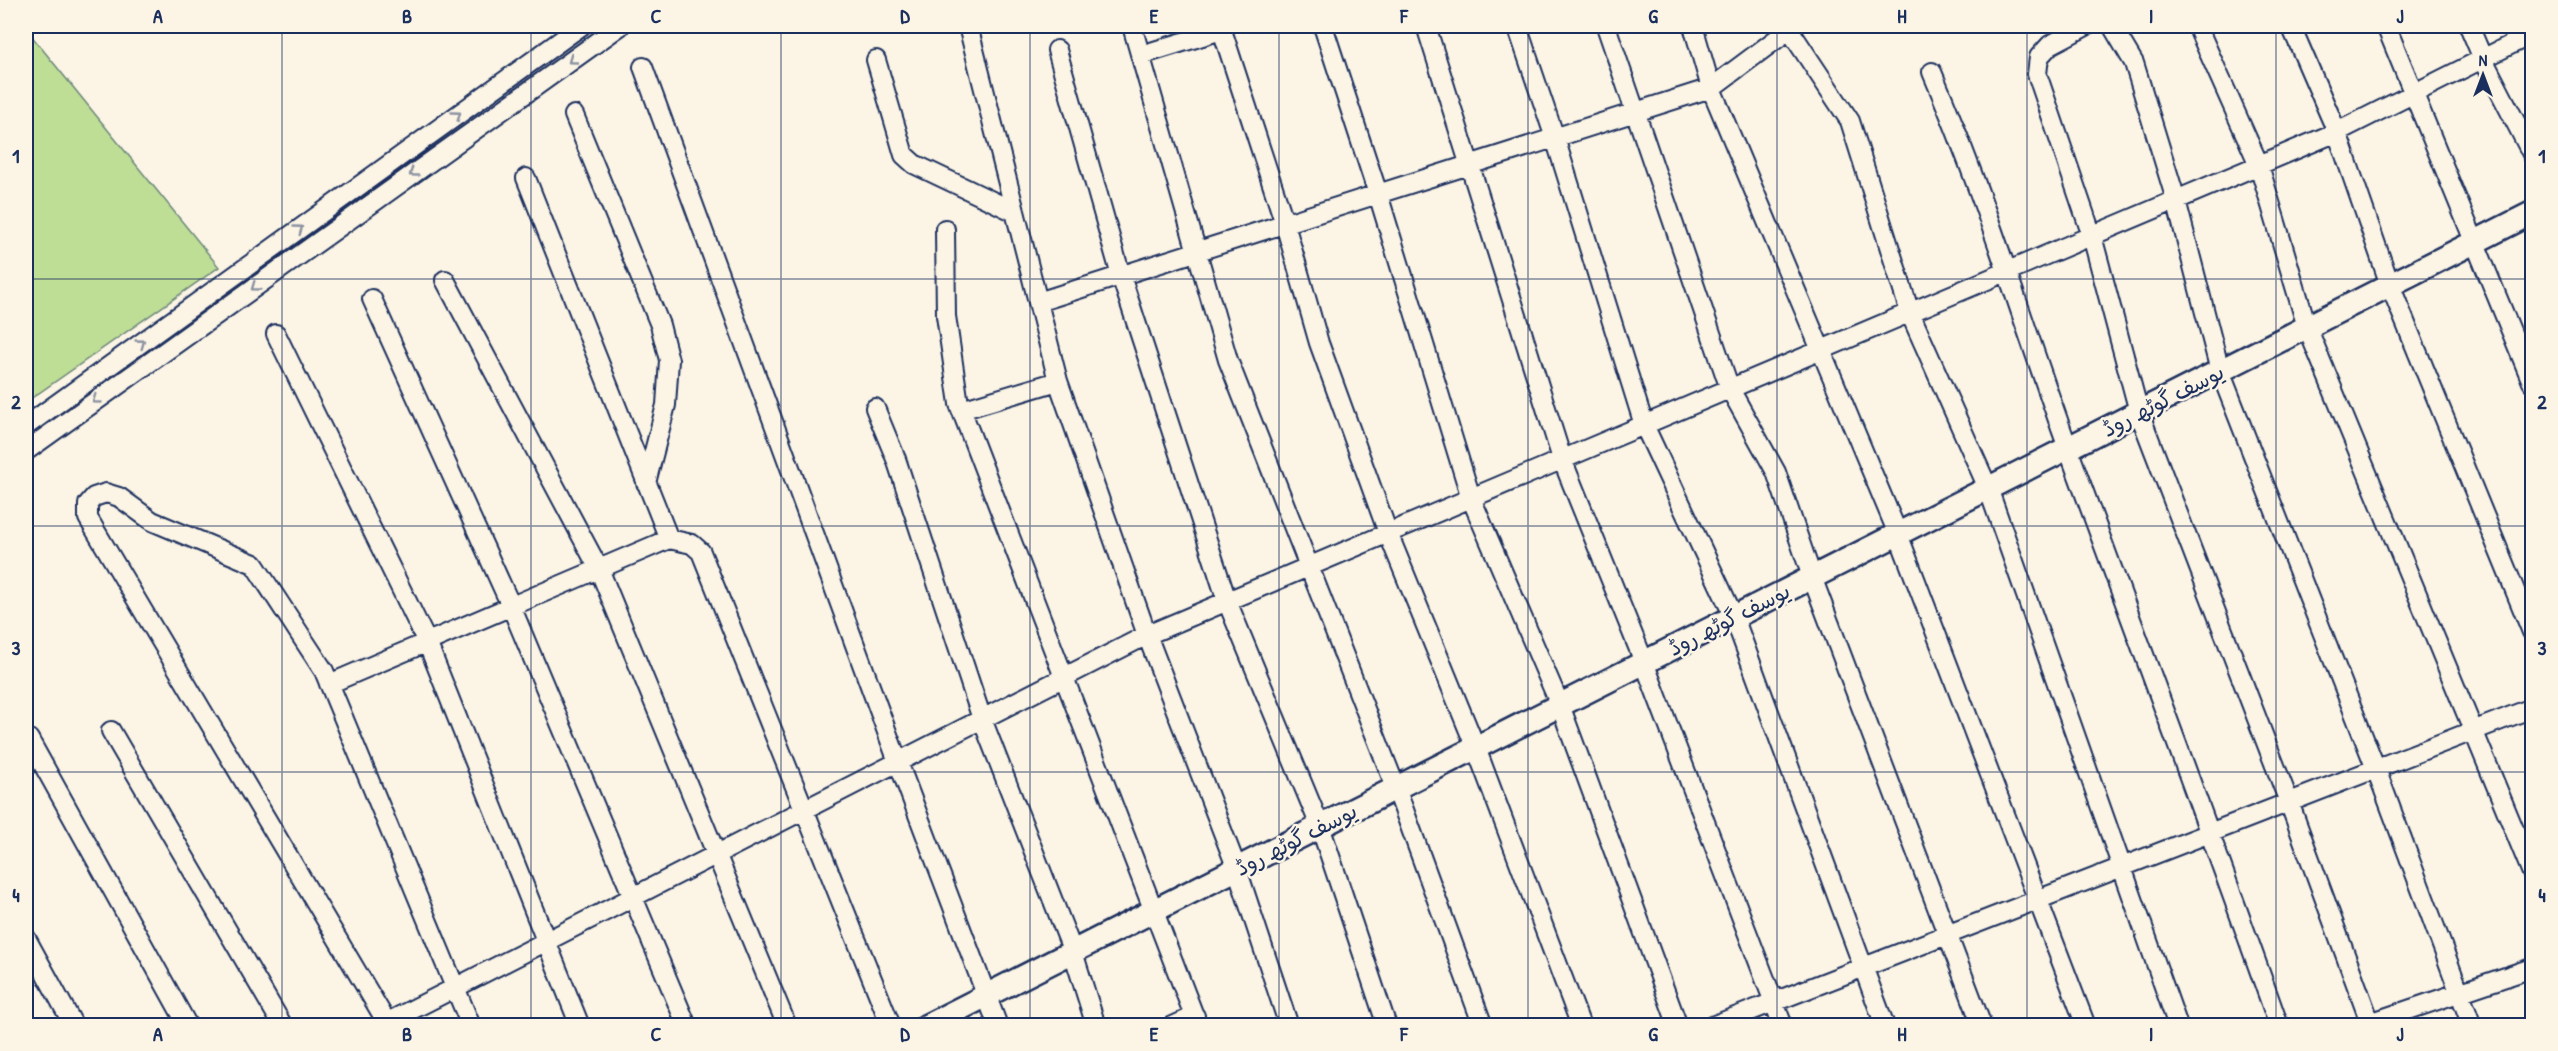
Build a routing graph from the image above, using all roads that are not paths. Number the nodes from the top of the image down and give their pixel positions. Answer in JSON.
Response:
{"nodes":[{"id":1,"x":581,"y":26,"type":"edge"},
{"id":2,"x":620,"y":26,"type":"edge"},
{"id":3,"x":969,"y":26,"type":"edge"},
{"id":4,"x":1132,"y":26,"type":"edge"},
{"id":5,"x":1323,"y":26,"type":"edge"},
{"id":6,"x":1426,"y":26,"type":"edge"},
{"id":7,"x":1517,"y":26,"type":"edge"},
{"id":8,"x":1606,"y":26,"type":"edge"},
{"id":9,"x":1693,"y":26,"type":"edge"},
{"id":10,"x":2086,"y":26,"type":"edge"},
{"id":11,"x":2112,"y":26,"type":"edge"},
{"id":12,"x":2196,"y":26,"type":"edge"},
{"id":13,"x":2291,"y":26,"type":"edge"},
{"id":14,"x":2386,"y":26,"type":"edge"},
{"id":15,"x":2469,"y":26,"type":"edge"},
{"id":16,"x":1790,"y":27,"type":"edge"},
{"id":17,"x":2532,"y":34,"type":"edge"},
{"id":18,"x":1057,"y":50,"type":"dead end"},
{"id":19,"x":1141,"y":55,"type":"junction"},
{"id":20,"x":2483,"y":59,"type":"junction"},
{"id":21,"x":876,"y":60,"type":"dead end"},
{"id":22,"x":643,"y":67,"type":"dead end"},
{"id":23,"x":1932,"y":72,"type":"dead end"},
{"id":24,"x":1711,"y":88,"type":"junction"},
{"id":25,"x":2415,"y":93,"type":"junction"},
{"id":26,"x":1634,"y":113,"type":"junction"},
{"id":27,"x":574,"y":115,"type":"dead end"},
{"id":28,"x":2337,"y":132,"type":"junction"},
{"id":29,"x":1555,"y":138,"type":"junction"},
{"id":30,"x":2532,"y":154,"type":"edge"},
{"id":31,"x":1471,"y":165,"type":"junction"},
{"id":32,"x":2259,"y":165,"type":"junction"},
{"id":33,"x":526,"y":178,"type":"dead end"},
{"id":34,"x":1378,"y":194,"type":"junction"},
{"id":35,"x":2176,"y":200,"type":"junction"},
{"id":36,"x":1015,"y":212,"type":"junction"},
{"id":37,"x":2532,"y":213,"type":"edge"},
{"id":38,"x":1285,"y":224,"type":"junction"},
{"id":39,"x":945,"y":229,"type":"dead end"},
{"id":40,"x":2092,"y":236,"type":"junction"},
{"id":41,"x":2475,"y":242,"type":"junction"},
{"id":42,"x":1197,"y":252,"type":"junction"},
{"id":43,"x":2009,"y":271,"type":"junction"},
{"id":44,"x":1121,"y":276,"type":"junction"},
{"id":45,"x":445,"y":280,"type":"dead end"},
{"id":46,"x":2390,"y":285,"type":"junction"},
{"id":47,"x":372,"y":299,"type":"dead end"},
{"id":48,"x":1038,"y":302,"type":"junction"},
{"id":49,"x":1910,"y":313,"type":"junction"},
{"id":50,"x":2307,"y":327,"type":"junction"},
{"id":51,"x":276,"y":334,"type":"dead end"},
{"id":52,"x":1822,"y":349,"type":"junction"},
{"id":53,"x":2220,"y":371,"type":"junction"},
{"id":54,"x":1058,"y":381,"type":"junction"},
{"id":55,"x":2532,"y":382,"type":"edge"},
{"id":56,"x":1730,"y":388,"type":"junction"},
{"id":57,"x":875,"y":408,"type":"dead end"},
{"id":58,"x":961,"y":410,"type":"junction"},
{"id":59,"x":2139,"y":412,"type":"junction"},
{"id":60,"x":1644,"y":425,"type":"junction"},
{"id":61,"x":26,"y":426,"type":"edge"},
{"id":62,"x":2068,"y":448,"type":"junction"},
{"id":63,"x":26,"y":451,"type":"edge"},
{"id":64,"x":1562,"y":459,"type":"junction"},
{"id":65,"x":646,"y":483,"type":"junction"},
{"id":66,"x":1988,"y":488,"type":"junction"},
{"id":67,"x":1471,"y":498,"type":"junction"},
{"id":68,"x":1388,"y":533,"type":"junction"},
{"id":69,"x":1898,"y":534,"type":"junction"},
{"id":70,"x":669,"y":539,"type":"junction"},
{"id":71,"x":1310,"y":566,"type":"junction"},
{"id":72,"x":599,"y":569,"type":"junction"},
{"id":73,"x":1812,"y":577,"type":"junction"},
{"id":74,"x":1227,"y":601,"type":"junction"},
{"id":75,"x":511,"y":606,"type":"junction"},
{"id":76,"x":1734,"y":617,"type":"junction"},
{"id":77,"x":2532,"y":632,"type":"edge"},
{"id":78,"x":1147,"y":635,"type":"junction"},
{"id":79,"x":427,"y":642,"type":"junction"},
{"id":80,"x":1644,"y":662,"type":"junction"},
{"id":81,"x":1064,"y":677,"type":"junction"},
{"id":82,"x":329,"y":684,"type":"junction"},
{"id":83,"x":1560,"y":705,"type":"junction"},
{"id":84,"x":2532,"y":708,"type":"edge"},
{"id":85,"x":982,"y":719,"type":"junction"},
{"id":86,"x":2476,"y":730,"type":"junction"},
{"id":87,"x":111,"y":731,"type":"dead end"},
{"id":88,"x":29,"y":738,"type":"dead end"},
{"id":89,"x":1476,"y":747,"type":"junction"},
{"id":90,"x":898,"y":762,"type":"junction"},
{"id":91,"x":2376,"y":769,"type":"junction"},
{"id":92,"x":1396,"y":788,"type":"junction"},
{"id":93,"x":2289,"y":802,"type":"junction"},
{"id":94,"x":803,"y":810,"type":"junction"},
{"id":95,"x":1320,"y":826,"type":"junction"},
{"id":96,"x":2210,"y":833,"type":"junction"},
{"id":97,"x":716,"y":855,"type":"junction"},
{"id":98,"x":2123,"y":866,"type":"junction"},
{"id":99,"x":1237,"y":868,"type":"junction"},
{"id":100,"x":2532,"y":873,"type":"edge"},
{"id":101,"x":632,"y":897,"type":"junction"},
{"id":102,"x":2038,"y":899,"type":"junction"},
{"id":103,"x":1155,"y":910,"type":"junction"},
{"id":104,"x":1947,"y":934,"type":"junction"},
{"id":105,"x":26,"y":938,"type":"edge"},
{"id":106,"x":546,"y":941,"type":"junction"},
{"id":107,"x":1073,"y":952,"type":"junction"},
{"id":108,"x":1864,"y":966,"type":"junction"},
{"id":109,"x":2532,"y":968,"type":"edge"},
{"id":110,"x":455,"y":987,"type":"junction"},
{"id":111,"x":2460,"y":992,"type":"junction"},
{"id":112,"x":988,"y":994,"type":"junction"},
{"id":113,"x":1774,"y":1001,"type":"junction"},
{"id":114,"x":1197,"y":1021,"type":"edge"},
{"id":115,"x":385,"y":1024,"type":"edge"},
{"id":116,"x":2366,"y":1024,"type":"edge"},
{"id":117,"x":74,"y":1026,"type":"edge"},
{"id":118,"x":188,"y":1026,"type":"edge"},
{"id":119,"x":283,"y":1026,"type":"edge"},
{"id":120,"x":471,"y":1026,"type":"edge"},
{"id":121,"x":580,"y":1026,"type":"edge"},
{"id":122,"x":687,"y":1026,"type":"edge"},
{"id":123,"x":787,"y":1026,"type":"edge"},
{"id":124,"x":891,"y":1026,"type":"edge"},
{"id":125,"x":927,"y":1026,"type":"edge"},
{"id":126,"x":998,"y":1026,"type":"edge"},
{"id":127,"x":1096,"y":1026,"type":"edge"},
{"id":128,"x":1173,"y":1026,"type":"edge"},
{"id":129,"x":1289,"y":1026,"type":"edge"},
{"id":130,"x":1387,"y":1026,"type":"edge"},
{"id":131,"x":1484,"y":1026,"type":"edge"},
{"id":132,"x":1581,"y":1026,"type":"edge"},
{"id":133,"x":1678,"y":1026,"type":"edge"},
{"id":134,"x":1712,"y":1026,"type":"edge"},
{"id":135,"x":1783,"y":1026,"type":"edge"},
{"id":136,"x":1885,"y":1026,"type":"edge"},
{"id":137,"x":1982,"y":1026,"type":"edge"},
{"id":138,"x":2086,"y":1026,"type":"edge"},
{"id":139,"x":2178,"y":1026,"type":"edge"},
{"id":140,"x":2279,"y":1026,"type":"edge"},
{"id":141,"x":2472,"y":1026,"type":"edge"}],
"edges":[{"from":61,"to":1,"type":"street","one_way":true},
{"from":2,"to":63,"type":"street","one_way":true},
{"from":3,"to":36,"type":"street"},
{"from":4,"to":19,"type":"street"},
{"from":5,"to":34,"type":"street"},
{"from":6,"to":31,"type":"street"},
{"from":7,"to":29,"type":"street"},
{"from":8,"to":26,"type":"street"},
{"from":9,"to":24,"type":"street"},
{"from":10,"to":40,"type":"street"},
{"from":11,"to":35,"type":"street"},
{"from":12,"to":32,"type":"street"},
{"from":13,"to":28,"type":"street"},
{"from":14,"to":25,"type":"street"},
{"from":15,"to":20,"type":"street"},
{"from":16,"to":24,"type":"street"},
{"from":16,"to":49,"type":"street"},
{"from":17,"to":20,"type":"street"},
{"from":18,"to":44,"type":"street"},
{"from":19,"to":38,"type":"street"},
{"from":19,"to":42,"type":"street"},
{"from":20,"to":25,"type":"street"},
{"from":20,"to":30,"type":"street"},
{"from":21,"to":36,"type":"street"},
{"from":22,"to":90,"type":"street"},
{"from":23,"to":43,"type":"street"},
{"from":24,"to":26,"type":"street"},
{"from":24,"to":52,"type":"street"},
{"from":25,"to":28,"type":"street"},
{"from":25,"to":41,"type":"street"},
{"from":26,"to":29,"type":"street"},
{"from":26,"to":56,"type":"street"},
{"from":27,"to":65,"type":"street"},
{"from":28,"to":32,"type":"street"},
{"from":28,"to":46,"type":"street"},
{"from":29,"to":31,"type":"street"},
{"from":29,"to":60,"type":"street"},
{"from":31,"to":34,"type":"street"},
{"from":31,"to":64,"type":"street"},
{"from":32,"to":35,"type":"street"},
{"from":32,"to":50,"type":"street"},
{"from":33,"to":65,"type":"street"},
{"from":34,"to":38,"type":"street"},
{"from":34,"to":67,"type":"street"},
{"from":35,"to":40,"type":"street"},
{"from":35,"to":53,"type":"street"},
{"from":36,"to":48,"type":"street"},
{"from":37,"to":41,"type":"street","name":"یوسف گوٹھ روڈ"},
{"from":38,"to":42,"type":"street"},
{"from":38,"to":68,"type":"street"},
{"from":39,"to":58,"type":"street"},
{"from":40,"to":43,"type":"street"},
{"from":40,"to":59,"type":"street"},
{"from":41,"to":46,"type":"street","name":"یوسف گوٹھ روڈ"},
{"from":41,"to":55,"type":"street"},
{"from":42,"to":44,"type":"street"},
{"from":42,"to":71,"type":"street"},
{"from":43,"to":49,"type":"street"},
{"from":43,"to":62,"type":"street"},
{"from":44,"to":48,"type":"street"},
{"from":44,"to":74,"type":"street"},
{"from":45,"to":72,"type":"street"},
{"from":46,"to":50,"type":"street","name":"یوسف گوٹھ روڈ"},
{"from":46,"to":77,"type":"street"},
{"from":47,"to":75,"type":"street"},
{"from":48,"to":54,"type":"street"},
{"from":49,"to":52,"type":"street"},
{"from":49,"to":66,"type":"street"},
{"from":50,"to":53,"type":"street","name":"یوسف گوٹھ روڈ"},
{"from":50,"to":86,"type":"street"},
{"from":51,"to":79,"type":"street"},
{"from":52,"to":56,"type":"street"},
{"from":52,"to":69,"type":"street"},
{"from":53,"to":59,"type":"street","name":"یوسف گوٹھ روڈ"},
{"from":53,"to":91,"type":"street"},
{"from":54,"to":58,"type":"street"},
{"from":54,"to":78,"type":"street"},
{"from":56,"to":60,"type":"street"},
{"from":56,"to":73,"type":"street"},
{"from":57,"to":85,"type":"street"},
{"from":58,"to":81,"type":"street"},
{"from":59,"to":62,"type":"street","name":"یوسف گوٹھ روڈ"},
{"from":59,"to":93,"type":"street"},
{"from":60,"to":64,"type":"street"},
{"from":60,"to":76,"type":"street"},
{"from":62,"to":66,"type":"street","name":"یوسف گوٹھ روڈ"},
{"from":62,"to":96,"type":"street"},
{"from":64,"to":67,"type":"street"},
{"from":64,"to":80,"type":"street"},
{"from":65,"to":70,"type":"street"},
{"from":66,"to":69,"type":"street","name":"یوسف گوٹھ روڈ"},
{"from":66,"to":98,"type":"street"},
{"from":67,"to":68,"type":"street"},
{"from":67,"to":83,"type":"street"},
{"from":68,"to":71,"type":"street"},
{"from":68,"to":89,"type":"street"},
{"from":69,"to":73,"type":"street","name":"یوسف گوٹھ روڈ"},
{"from":69,"to":102,"type":"street"},
{"from":70,"to":72,"type":"street"},
{"from":70,"to":94,"type":"street"},
{"from":71,"to":74,"type":"street"},
{"from":71,"to":92,"type":"street"},
{"from":72,"to":75,"type":"street"},
{"from":72,"to":97,"type":"street"},
{"from":73,"to":76,"type":"street","name":"یوسف گوٹھ روڈ"},
{"from":73,"to":104,"type":"street"},
{"from":74,"to":78,"type":"street"},
{"from":74,"to":95,"type":"street"},
{"from":75,"to":79,"type":"street"},
{"from":75,"to":101,"type":"street"},
{"from":76,"to":80,"type":"street","name":"یوسف گوٹھ روڈ"},
{"from":76,"to":108,"type":"street"},
{"from":78,"to":81,"type":"street"},
{"from":78,"to":99,"type":"street"},
{"from":79,"to":82,"type":"street"},
{"from":79,"to":106,"type":"street"},
{"from":80,"to":83,"type":"street","name":"یوسف گوٹھ روڈ"},
{"from":80,"to":113,"type":"street"},
{"from":81,"to":85,"type":"street"},
{"from":81,"to":103,"type":"street"},
{"from":82,"to":110,"type":"street"},
{"from":82,"to":115,"type":"street"},
{"from":83,"to":89,"type":"street","name":"یوسف گوٹھ روڈ"},
{"from":83,"to":133,"type":"street"},
{"from":84,"to":86,"type":"street"},
{"from":85,"to":90,"type":"street"},
{"from":85,"to":107,"type":"street"},
{"from":86,"to":91,"type":"street"},
{"from":86,"to":100,"type":"street"},
{"from":87,"to":119,"type":"street"},
{"from":88,"to":118,"type":"street"},
{"from":89,"to":92,"type":"street","name":"یوسف گوٹھ روڈ"},
{"from":89,"to":132,"type":"street"},
{"from":90,"to":94,"type":"street"},
{"from":90,"to":112,"type":"street"},
{"from":91,"to":93,"type":"street"},
{"from":91,"to":111,"type":"street"},
{"from":92,"to":95,"type":"street","name":"یوسف گوٹھ روڈ"},
{"from":92,"to":131,"type":"street"},
{"from":93,"to":96,"type":"street"},
{"from":93,"to":116,"type":"street"},
{"from":94,"to":97,"type":"street"},
{"from":94,"to":124,"type":"street"},
{"from":95,"to":99,"type":"street","name":"یوسف گوٹھ روڈ"},
{"from":95,"to":130,"type":"street"},
{"from":96,"to":98,"type":"street"},
{"from":96,"to":140,"type":"street"},
{"from":97,"to":101,"type":"street"},
{"from":97,"to":123,"type":"street"},
{"from":98,"to":102,"type":"street"},
{"from":98,"to":139,"type":"street"},
{"from":99,"to":103,"type":"street","name":"یوسف گوٹھ روڈ"},
{"from":99,"to":129,"type":"street"},
{"from":101,"to":106,"type":"street"},
{"from":101,"to":122,"type":"street"},
{"from":102,"to":104,"type":"street"},
{"from":102,"to":138,"type":"street"},
{"from":103,"to":107,"type":"street","name":"یوسف گوٹھ روڈ"},
{"from":103,"to":114,"type":"street"},
{"from":104,"to":108,"type":"street"},
{"from":104,"to":137,"type":"street"},
{"from":105,"to":117,"type":"street"},
{"from":106,"to":110,"type":"street"},
{"from":106,"to":121,"type":"street"},
{"from":107,"to":112,"type":"street","name":"یوسف گوٹھ روڈ"},
{"from":107,"to":127,"type":"street"},
{"from":108,"to":113,"type":"street"},
{"from":108,"to":136,"type":"street"},
{"from":109,"to":111,"type":"street"},
{"from":110,"to":115,"type":"street"},
{"from":110,"to":120,"type":"street"},
{"from":111,"to":116,"type":"street"},
{"from":111,"to":141,"type":"street"},
{"from":112,"to":125,"type":"street","name":"یوسف گوٹھ روڈ"},
{"from":112,"to":126,"type":"street"},
{"from":113,"to":134,"type":"street"},
{"from":113,"to":135,"type":"street"},
{"from":114,"to":128,"type":"street"}]}
